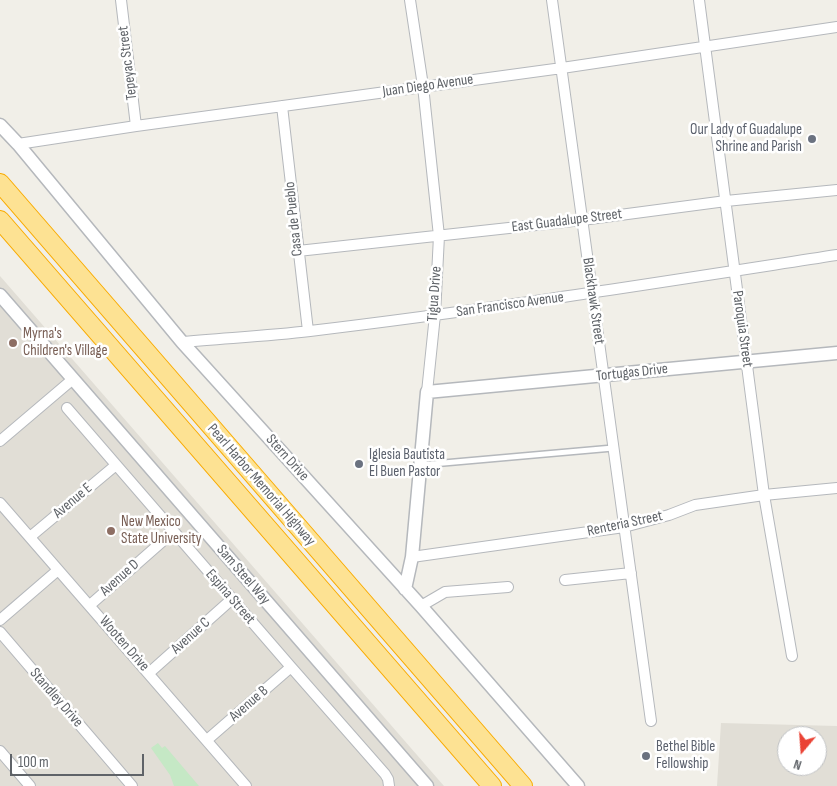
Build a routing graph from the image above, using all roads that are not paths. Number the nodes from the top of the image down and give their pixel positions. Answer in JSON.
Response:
{"nodes":[{"id":1,"x":121,"y":0,"type":"edge"},
{"id":2,"x":410,"y":0,"type":"edge"},
{"id":3,"x":552,"y":0,"type":"edge"},
{"id":4,"x":699,"y":0,"type":"edge"},
{"id":5,"x":837,"y":27,"type":"edge"},
{"id":6,"x":705,"y":47,"type":"junction"},
{"id":7,"x":562,"y":68,"type":"junction"},
{"id":8,"x":422,"y":86,"type":"junction"},
{"id":9,"x":282,"y":106,"type":"junction"},
{"id":10,"x":0,"y":125,"type":"edge"},
{"id":11,"x":136,"y":126,"type":"junction"},
{"id":12,"x":18,"y":144,"type":"junction"},
{"id":13,"x":0,"y":183,"type":"edge"},
{"id":14,"x":837,"y":190,"type":"edge"},
{"id":15,"x":726,"y":201,"type":"junction"},
{"id":16,"x":0,"y":220,"type":"edge"},
{"id":17,"x":582,"y":220,"type":"junction"},
{"id":18,"x":439,"y":236,"type":"junction"},
{"id":19,"x":298,"y":251,"type":"junction"},
{"id":20,"x":837,"y":255,"type":"edge"},
{"id":21,"x":734,"y":271,"type":"junction"},
{"id":22,"x":592,"y":294,"type":"junction"},
{"id":23,"x":0,"y":295,"type":"edge"},
{"id":24,"x":434,"y":315,"type":"junction"},
{"id":25,"x":308,"y":331,"type":"junction"},
{"id":26,"x":182,"y":342,"type":"junction"},
{"id":27,"x":837,"y":353,"type":"edge"},
{"id":28,"x":746,"y":362,"type":"junction"},
{"id":29,"x":604,"y":376,"type":"junction"},
{"id":30,"x":73,"y":379,"type":"junction"},
{"id":31,"x":427,"y":392,"type":"junction"},
{"id":32,"x":67,"y":408,"type":"dead end"},
{"id":33,"x":0,"y":441,"type":"edge"},
{"id":34,"x":613,"y":448,"type":"junction"},
{"id":35,"x":116,"y":465,"type":"junction"},
{"id":36,"x":421,"y":466,"type":"junction"},
{"id":37,"x":837,"y":488,"type":"edge"},
{"id":38,"x":764,"y":495,"type":"junction"},
{"id":39,"x":0,"y":503,"type":"edge"},
{"id":40,"x":624,"y":527,"type":"junction"},
{"id":41,"x":173,"y":532,"type":"junction"},
{"id":42,"x":30,"y":537,"type":"junction"},
{"id":43,"x":412,"y":557,"type":"junction"},
{"id":44,"x":58,"y":570,"type":"junction"},
{"id":45,"x":631,"y":573,"type":"junction"},
{"id":46,"x":565,"y":580,"type":"dead end"},
{"id":47,"x":508,"y":588,"type":"dead end"},
{"id":48,"x":405,"y":589,"type":"junction"},
{"id":49,"x":232,"y":600,"type":"junction"},
{"id":50,"x":90,"y":605,"type":"junction"},
{"id":51,"x":421,"y":606,"type":"junction"},
{"id":52,"x":0,"y":620,"type":"edge"},
{"id":53,"x":0,"y":632,"type":"edge"},
{"id":54,"x":792,"y":656,"type":"dead end"},
{"id":55,"x":291,"y":668,"type":"junction"},
{"id":56,"x":149,"y":673,"type":"junction"},
{"id":57,"x":651,"y":721,"type":"dead end"},
{"id":58,"x":207,"y":740,"type":"junction"},
{"id":59,"x":0,"y":751,"type":"edge"},
{"id":60,"x":30,"y":786,"type":"edge"},
{"id":61,"x":132,"y":786,"type":"edge"},
{"id":62,"x":246,"y":786,"type":"edge"},
{"id":63,"x":389,"y":786,"type":"edge"},
{"id":64,"x":427,"y":786,"type":"edge"},
{"id":65,"x":492,"y":786,"type":"edge"},
{"id":66,"x":523,"y":786,"type":"edge"},
{"id":67,"x":578,"y":786,"type":"edge"}],
"edges":[{"from":1,"to":11,"type":"street","name":"Tepeyac Street"},
{"from":2,"to":8,"type":"street","name":"Tigua Drive"},
{"from":3,"to":7,"type":"street","name":"Blackhawk Street"},
{"from":4,"to":6,"type":"street","name":"Paroquia Street"},
{"from":5,"to":6,"type":"street","name":"Juan Diego Avenue"},
{"from":6,"to":7,"type":"street","name":"Juan Diego Avenue"},
{"from":6,"to":15,"type":"street","name":"Paroquia Street"},
{"from":7,"to":8,"type":"street","name":"Juan Diego Avenue"},
{"from":7,"to":17,"type":"street","name":"Blackhawk Street"},
{"from":8,"to":9,"type":"street","name":"Juan Diego Avenue"},
{"from":8,"to":18,"type":"street","name":"Tigua Drive"},
{"from":9,"to":11,"type":"street","name":"Juan Diego Avenue"},
{"from":9,"to":19,"type":"street","name":"Casa de Pueblo"},
{"from":10,"to":12,"type":"street","name":"Stern Drive"},
{"from":11,"to":12,"type":"street","name":"Juan Diego Avenue"},
{"from":12,"to":26,"type":"street","name":"Stern Drive"},
{"from":13,"to":66,"type":"highway","name":"Pearl Harbor Memorial Highway"},
{"from":14,"to":15,"type":"street","name":"East Guadalupe Street"},
{"from":15,"to":17,"type":"street","name":"East Guadalupe Street"},
{"from":15,"to":21,"type":"street","name":"Paroquia Street"},
{"from":16,"to":65,"type":"highway","name":"Pearl Harbor Memorial Highway"},
{"from":17,"to":18,"type":"street","name":"East Guadalupe Street"},
{"from":17,"to":22,"type":"street","name":"Blackhawk Street"},
{"from":18,"to":19,"type":"street","name":"East Guadalupe Street"},
{"from":18,"to":24,"type":"street","name":"Tigua Drive"},
{"from":19,"to":25,"type":"street","name":"Casa de Pueblo"},
{"from":20,"to":21,"type":"street","name":"San Francisco Avenue"},
{"from":21,"to":22,"type":"street","name":"San Francisco Avenue"},
{"from":21,"to":28,"type":"street","name":"Paroquia Street"},
{"from":22,"to":24,"type":"street","name":"San Francisco Avenue"},
{"from":22,"to":29,"type":"street","name":"Blackhawk Street"},
{"from":23,"to":30,"type":"street","name":"Sam Steel Way"},
{"from":24,"to":25,"type":"street","name":"San Francisco Avenue"},
{"from":24,"to":31,"type":"street","name":"Tigua Drive"},
{"from":25,"to":26,"type":"street","name":"San Francisco Avenue"},
{"from":26,"to":48,"type":"street","name":"Stern Drive"},
{"from":27,"to":28,"type":"street","name":"Tortugas Drive"},
{"from":28,"to":29,"type":"street","name":"Tortugas Drive"},
{"from":28,"to":38,"type":"street","name":"Paroquia Street"},
{"from":29,"to":31,"type":"street","name":"Tortugas Drive"},
{"from":29,"to":34,"type":"street","name":"Blackhawk Street"},
{"from":30,"to":33,"type":"street"},
{"from":30,"to":64,"type":"street","name":"Sam Steel Way"},
{"from":31,"to":36,"type":"street","name":"Tigua Drive"},
{"from":32,"to":35,"type":"street","name":"Espina Street"},
{"from":34,"to":36,"type":"lane"},
{"from":34,"to":40,"type":"street","name":"Blackhawk Street"},
{"from":35,"to":41,"type":"street","name":"Espina Street"},
{"from":35,"to":42,"type":"street","name":"Avenue E"},
{"from":36,"to":43,"type":"street","name":"Tigua Drive"},
{"from":37,"to":38,"type":"street","name":"Renteria Street"},
{"from":38,"to":40,"type":"street","name":"Renteria Street"},
{"from":38,"to":54,"type":"street","name":"Paroquia Street"},
{"from":39,"to":42,"type":"street","name":"Wooten Drive"},
{"from":40,"to":43,"type":"street","name":"Renteria Street"},
{"from":40,"to":45,"type":"street","name":"Blackhawk Street"},
{"from":41,"to":49,"type":"street","name":"Espina Street"},
{"from":41,"to":50,"type":"street","name":"Avenue D"},
{"from":42,"to":44,"type":"street","name":"Wooten Drive"},
{"from":43,"to":48,"type":"street","name":"Tigua Drive"},
{"from":44,"to":50,"type":"street","name":"Wooten Drive"},
{"from":44,"to":52,"type":"street"},
{"from":45,"to":46,"type":"street"},
{"from":45,"to":57,"type":"street","name":"Blackhawk Street"},
{"from":47,"to":51,"type":"street"},
{"from":48,"to":51,"type":"street","name":"Stern Drive"},
{"from":49,"to":55,"type":"street","name":"Espina Street"},
{"from":49,"to":56,"type":"street","name":"Avenue C"},
{"from":50,"to":56,"type":"street","name":"Wooten Drive"},
{"from":51,"to":67,"type":"street","name":"Stern Drive"},
{"from":53,"to":61,"type":"street","name":"Standley Drive"},
{"from":55,"to":58,"type":"street","name":"Avenue B"},
{"from":55,"to":63,"type":"street","name":"Espina Street"},
{"from":56,"to":58,"type":"street","name":"Wooten Drive"},
{"from":58,"to":62,"type":"street","name":"Wooten Drive"},
{"from":59,"to":60,"type":"street"}]}
